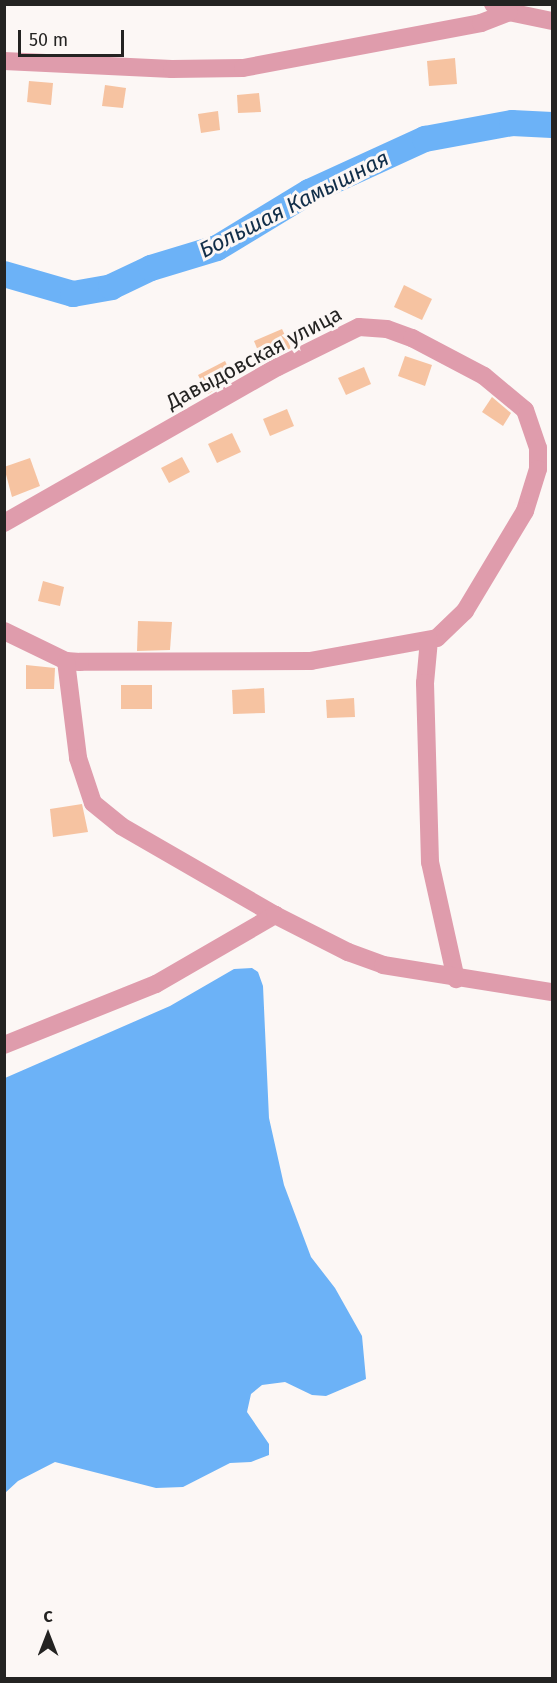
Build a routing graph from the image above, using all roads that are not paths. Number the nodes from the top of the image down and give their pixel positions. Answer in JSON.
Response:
{"nodes":[{"id":1,"x":501,"y":8,"type":"edge"},
{"id":2,"x":552,"y":21,"type":"edge"},
{"id":3,"x":4,"y":61,"type":"edge"},
{"id":4,"x":4,"y":523,"type":"edge"},
{"id":5,"x":4,"y":631,"type":"edge"},
{"id":6,"x":429,"y":640,"type":"junction"},
{"id":7,"x":66,"y":661,"type":"junction"},
{"id":8,"x":275,"y":915,"type":"junction"},
{"id":9,"x":456,"y":979,"type":"junction"},
{"id":10,"x":552,"y":992,"type":"edge"},
{"id":11,"x":4,"y":1045,"type":"edge"}],
"edges":[{"from":1,"to":2,"type":"street"},
{"from":1,"to":3,"type":"street"},
{"from":4,"to":6,"type":"street","name":"Давыдовская улица"},
{"from":5,"to":7,"type":"street"},
{"from":6,"to":7,"type":"street"},
{"from":6,"to":9,"type":"street"},
{"from":7,"to":8,"type":"street"},
{"from":8,"to":9,"type":"street"},
{"from":8,"to":11,"type":"street"},
{"from":9,"to":10,"type":"street"}]}
